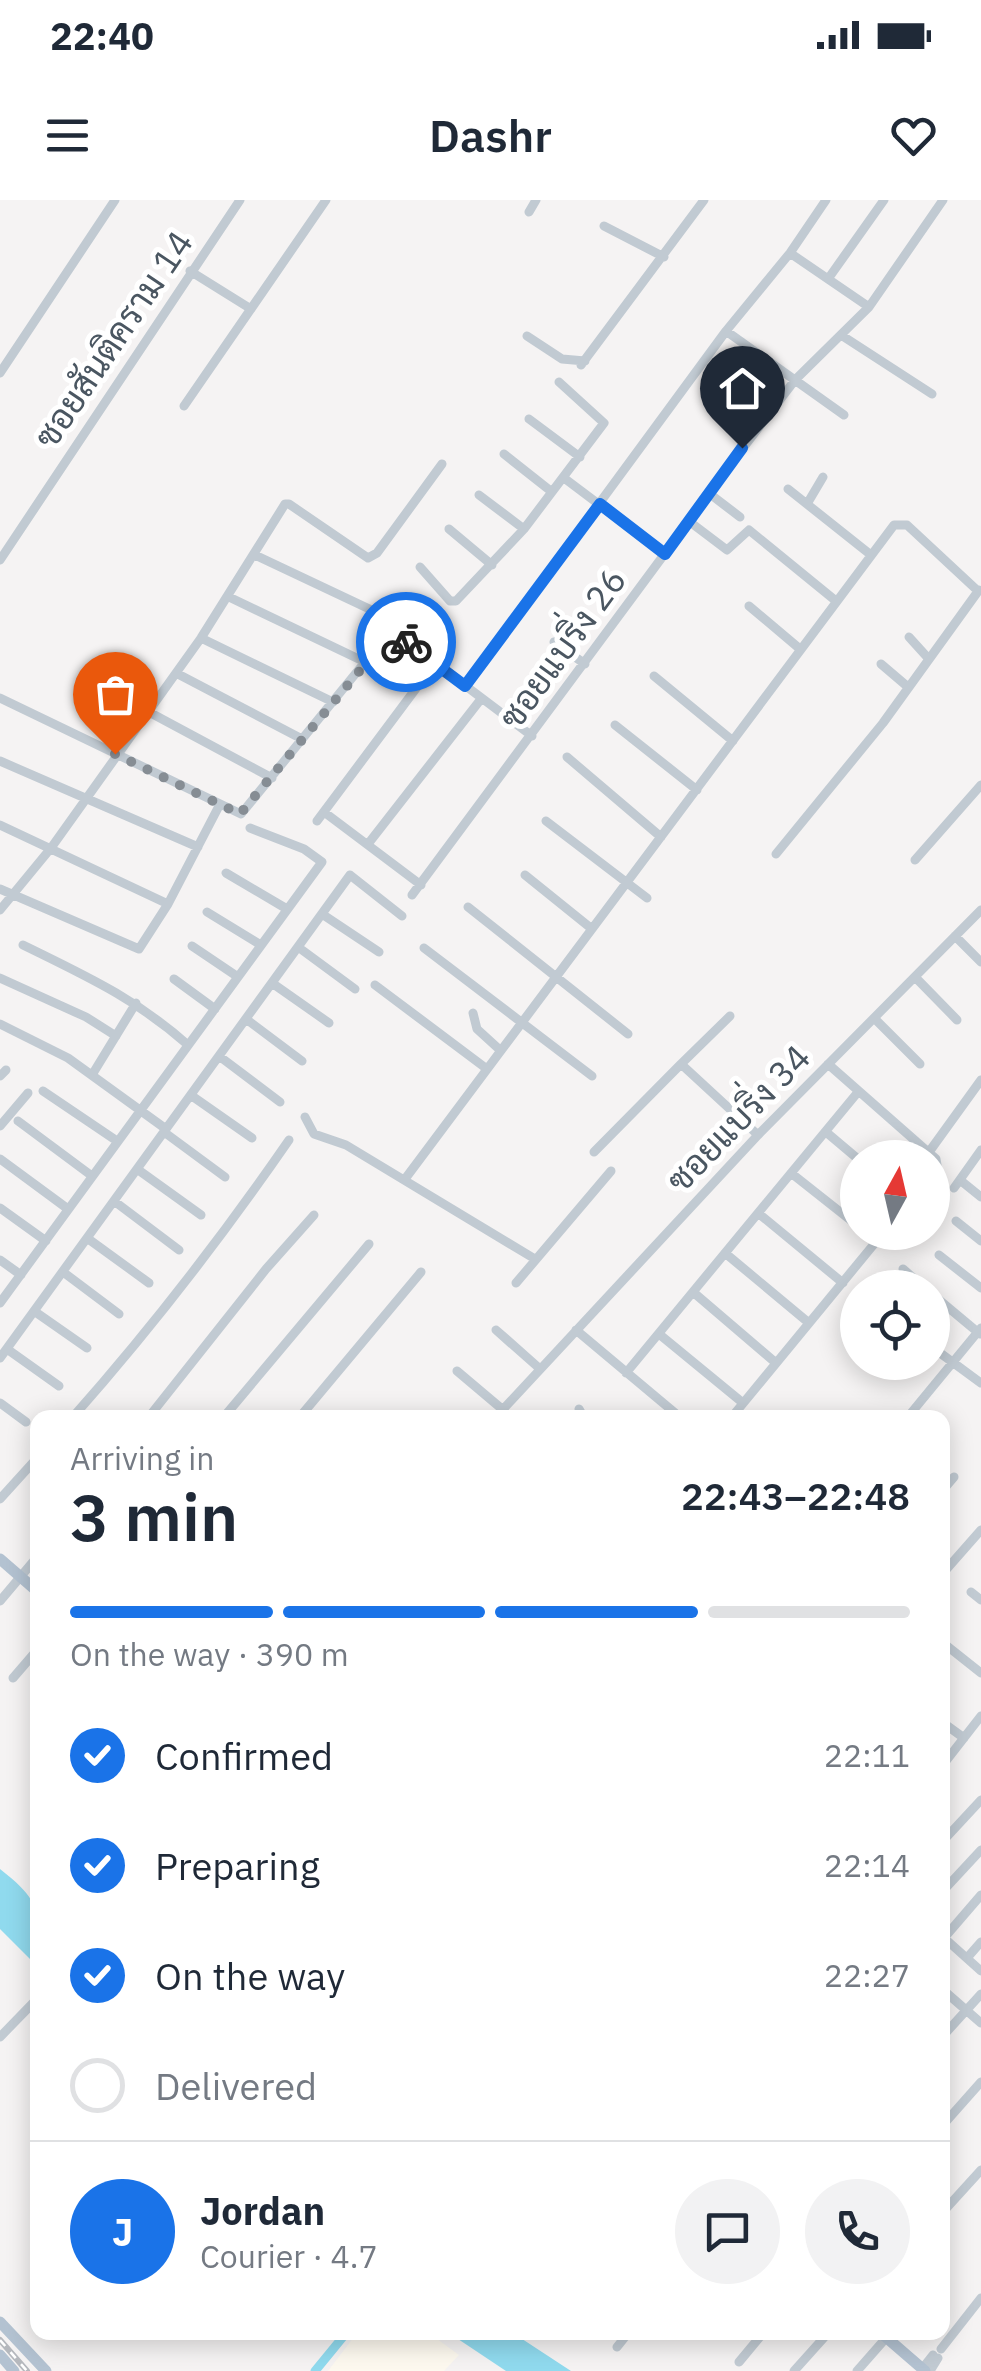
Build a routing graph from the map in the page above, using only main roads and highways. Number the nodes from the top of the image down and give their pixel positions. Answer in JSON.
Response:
{"nodes":[{"id":1,"x":0,"y":1560,"type":"edge"},
{"id":2,"x":30,"y":1585,"type":"edge"},
{"id":3,"x":0,"y":2322,"type":"edge"},
{"id":4,"x":890,"y":2340,"type":"edge"},
{"id":5,"x":0,"y":2355,"type":"edge"},
{"id":6,"x":926,"y":2370,"type":"edge"},
{"id":7,"x":14,"y":2371,"type":"edge"},
{"id":8,"x":46,"y":2371,"type":"edge"}],
"edges":[{"from":1,"to":2,"type":"main road"},
{"from":3,"to":8,"type":"main road"},
{"from":4,"to":6,"type":"main road"},
{"from":5,"to":7,"type":"main road"}]}
